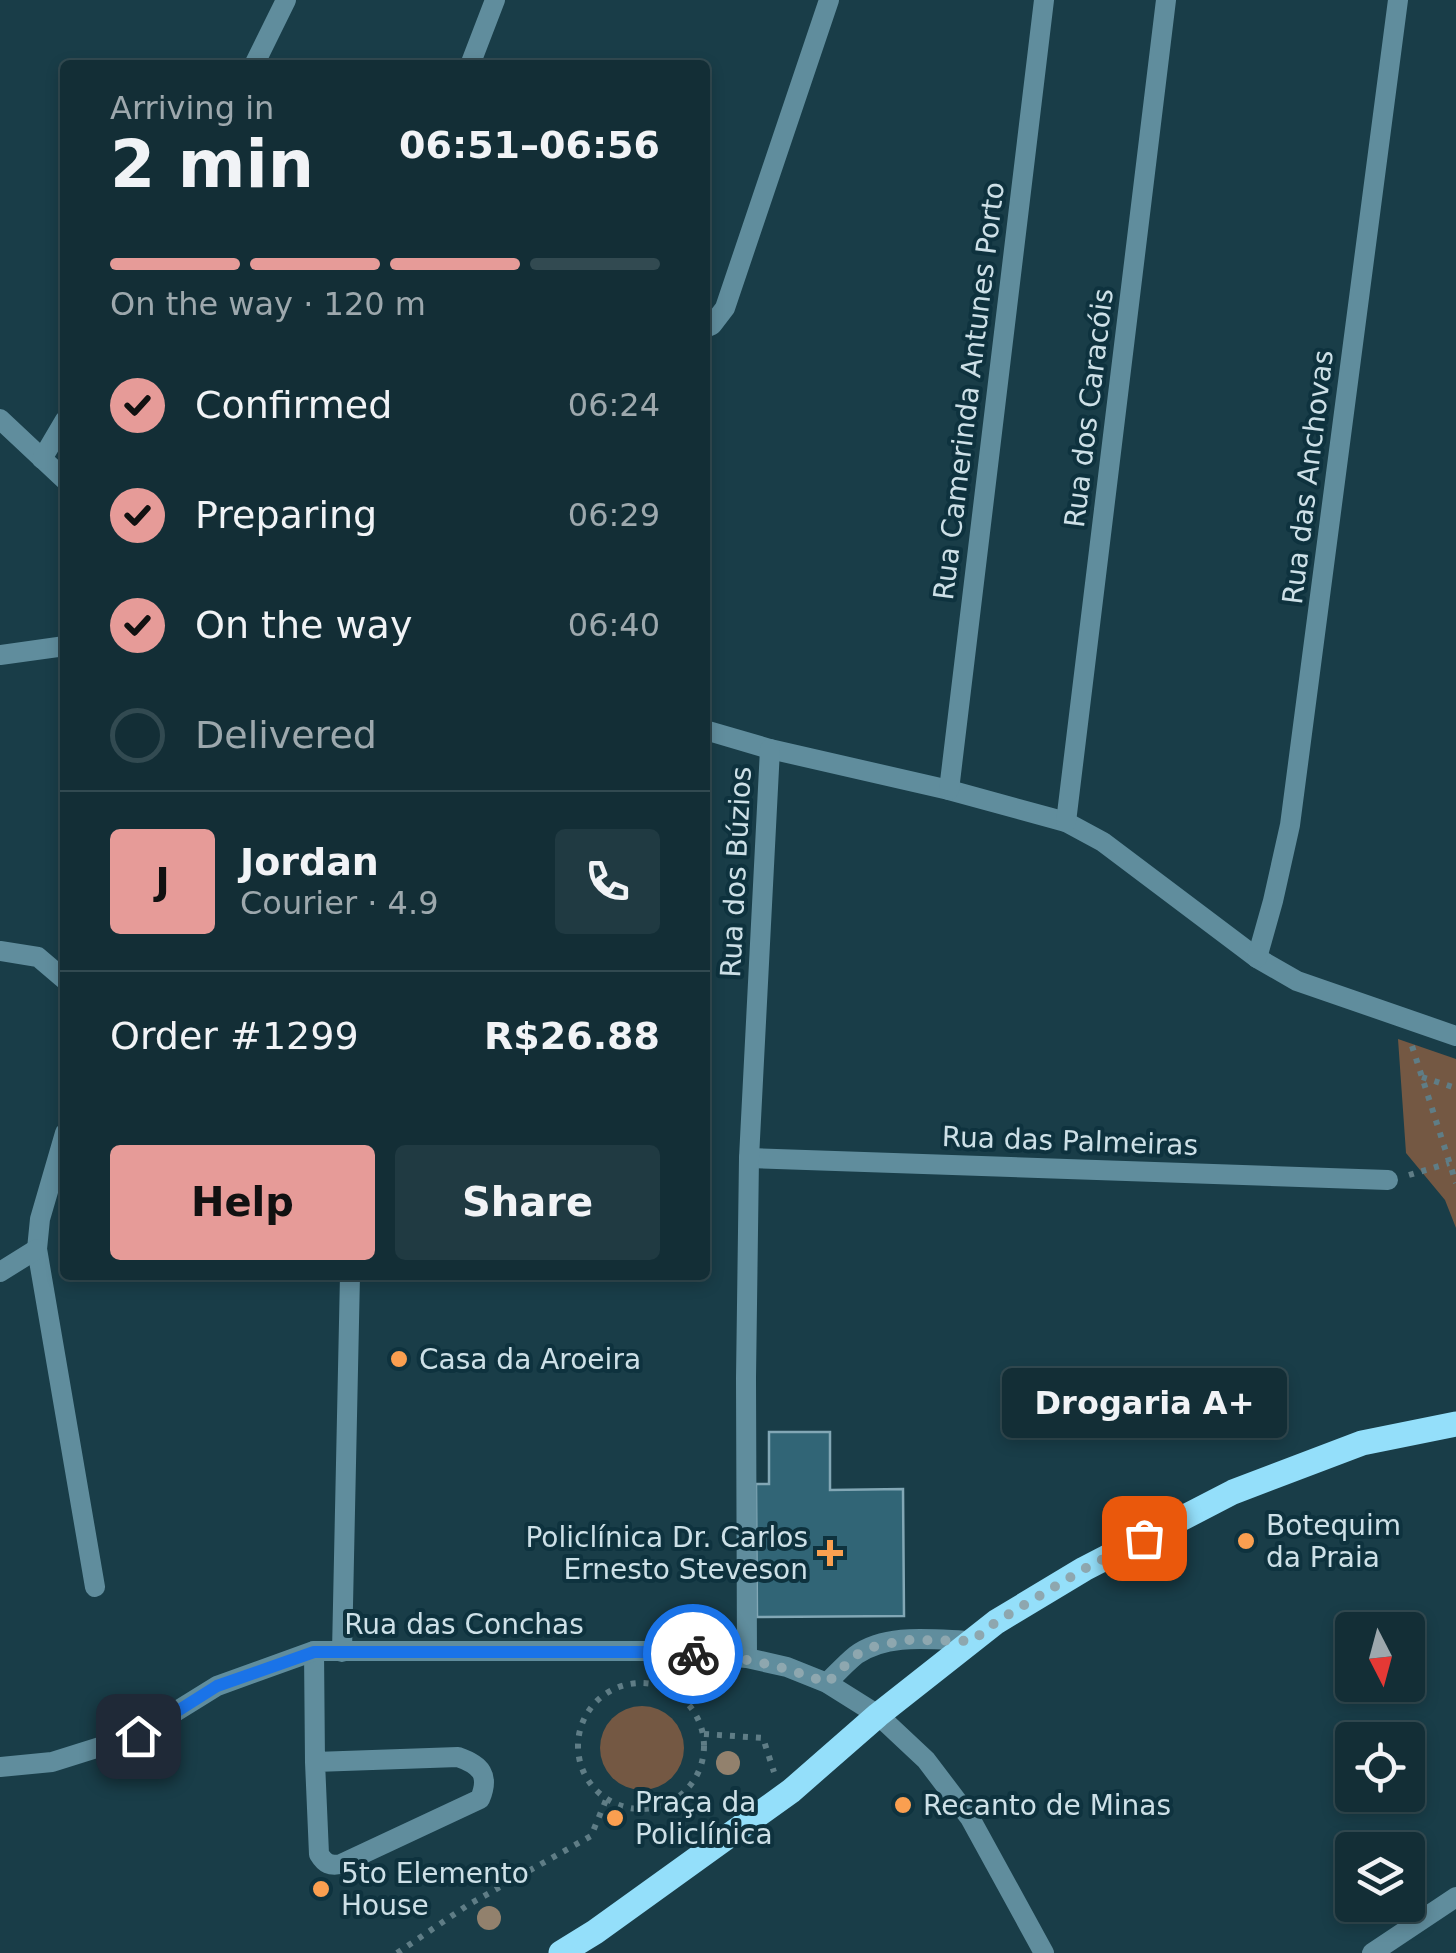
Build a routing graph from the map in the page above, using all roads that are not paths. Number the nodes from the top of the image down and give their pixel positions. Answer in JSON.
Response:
{"nodes":[{"id":1,"x":286,"y":0,"type":"edge"},
{"id":2,"x":495,"y":0,"type":"edge"},
{"id":3,"x":829,"y":0,"type":"edge"},
{"id":4,"x":1044,"y":0,"type":"edge"},
{"id":5,"x":1166,"y":0,"type":"edge"},
{"id":6,"x":1398,"y":0,"type":"edge"},
{"id":7,"x":256,"y":60,"type":"edge"},
{"id":8,"x":472,"y":60,"type":"edge"},
{"id":9,"x":710,"y":326,"type":"edge"},
{"id":10,"x":0,"y":419,"type":"edge"},
{"id":11,"x":60,"y":428,"type":"edge"},
{"id":12,"x":42,"y":459,"type":"junction"},
{"id":13,"x":60,"y":475,"type":"edge"},
{"id":14,"x":60,"y":647,"type":"edge"},
{"id":15,"x":0,"y":655,"type":"edge"},
{"id":16,"x":710,"y":731,"type":"edge"},
{"id":17,"x":770,"y":749,"type":"junction"},
{"id":18,"x":949,"y":790,"type":"junction"},
{"id":19,"x":1066,"y":822,"type":"junction"},
{"id":20,"x":0,"y":951,"type":"edge"},
{"id":21,"x":1257,"y":958,"type":"junction"},
{"id":22,"x":60,"y":976,"type":"edge"},
{"id":23,"x":1456,"y":1036,"type":"edge"},
{"id":24,"x":60,"y":1150,"type":"edge"},
{"id":25,"x":749,"y":1158,"type":"junction"},
{"id":26,"x":1388,"y":1180,"type":"road end"},
{"id":27,"x":37,"y":1248,"type":"junction"},
{"id":28,"x":0,"y":1272,"type":"edge"},
{"id":29,"x":350,"y":1280,"type":"edge"},
{"id":30,"x":1456,"y":1424,"type":"edge"},
{"id":31,"x":95,"y":1587,"type":"dead end"},
{"id":32,"x":972,"y":1641,"type":"junction"},
{"id":33,"x":314,"y":1652,"type":"junction"},
{"id":34,"x":342,"y":1652,"type":"junction"},
{"id":35,"x":747,"y":1658,"type":"junction"},
{"id":36,"x":827,"y":1683,"type":"junction"},
{"id":37,"x":878,"y":1715,"type":"junction"},
{"id":38,"x":315,"y":1762,"type":"junction"},
{"id":39,"x":0,"y":1766,"type":"edge"},
{"id":40,"x":1456,"y":1898,"type":"edge"},
{"id":41,"x":561,"y":1953,"type":"edge"},
{"id":42,"x":1044,"y":1953,"type":"edge"},
{"id":43,"x":1372,"y":1953,"type":"edge"}],
"edges":[{"from":1,"to":7,"type":"street"},
{"from":2,"to":8,"type":"street"},
{"from":3,"to":9,"type":"street"},
{"from":4,"to":18,"type":"street","name":"Rua Camerinda Antunes Porto"},
{"from":5,"to":19,"type":"street","name":"Rua dos Caracóis"},
{"from":6,"to":21,"type":"street","name":"Rua das Anchovas"},
{"from":10,"to":12,"type":"street"},
{"from":11,"to":12,"type":"street"},
{"from":12,"to":13,"type":"street"},
{"from":14,"to":15,"type":"street"},
{"from":16,"to":17,"type":"street"},
{"from":17,"to":18,"type":"street"},
{"from":17,"to":25,"type":"street","name":"Rua dos Búzios"},
{"from":18,"to":19,"type":"street"},
{"from":19,"to":21,"type":"street"},
{"from":20,"to":22,"type":"street"},
{"from":21,"to":23,"type":"street"},
{"from":24,"to":27,"type":"street"},
{"from":25,"to":26,"type":"street","name":"Rua das Palmeiras"},
{"from":25,"to":35,"type":"street","name":"Rua dos Búzios"},
{"from":27,"to":28,"type":"street"},
{"from":27,"to":31,"type":"street"},
{"from":29,"to":34,"type":"street"},
{"from":30,"to":32,"type":"main road"},
{"from":32,"to":36,"type":"street"},
{"from":32,"to":37,"type":"main road"},
{"from":33,"to":34,"type":"street","name":"Rua das Conchas"},
{"from":33,"to":38,"type":"street"},
{"from":33,"to":39,"type":"street","name":"Rua das Conchas"},
{"from":34,"to":35,"type":"street","name":"Rua das Conchas"},
{"from":35,"to":36,"type":"street","name":"Rua das Conchas"},
{"from":36,"to":37,"type":"street","name":"Rua das Conchas"},
{"from":37,"to":41,"type":"main road"},
{"from":37,"to":42,"type":"street","name":"Rua das Conchas"},
{"from":38,"to":38,"type":"street"},
{"from":40,"to":43,"type":"street"}]}
